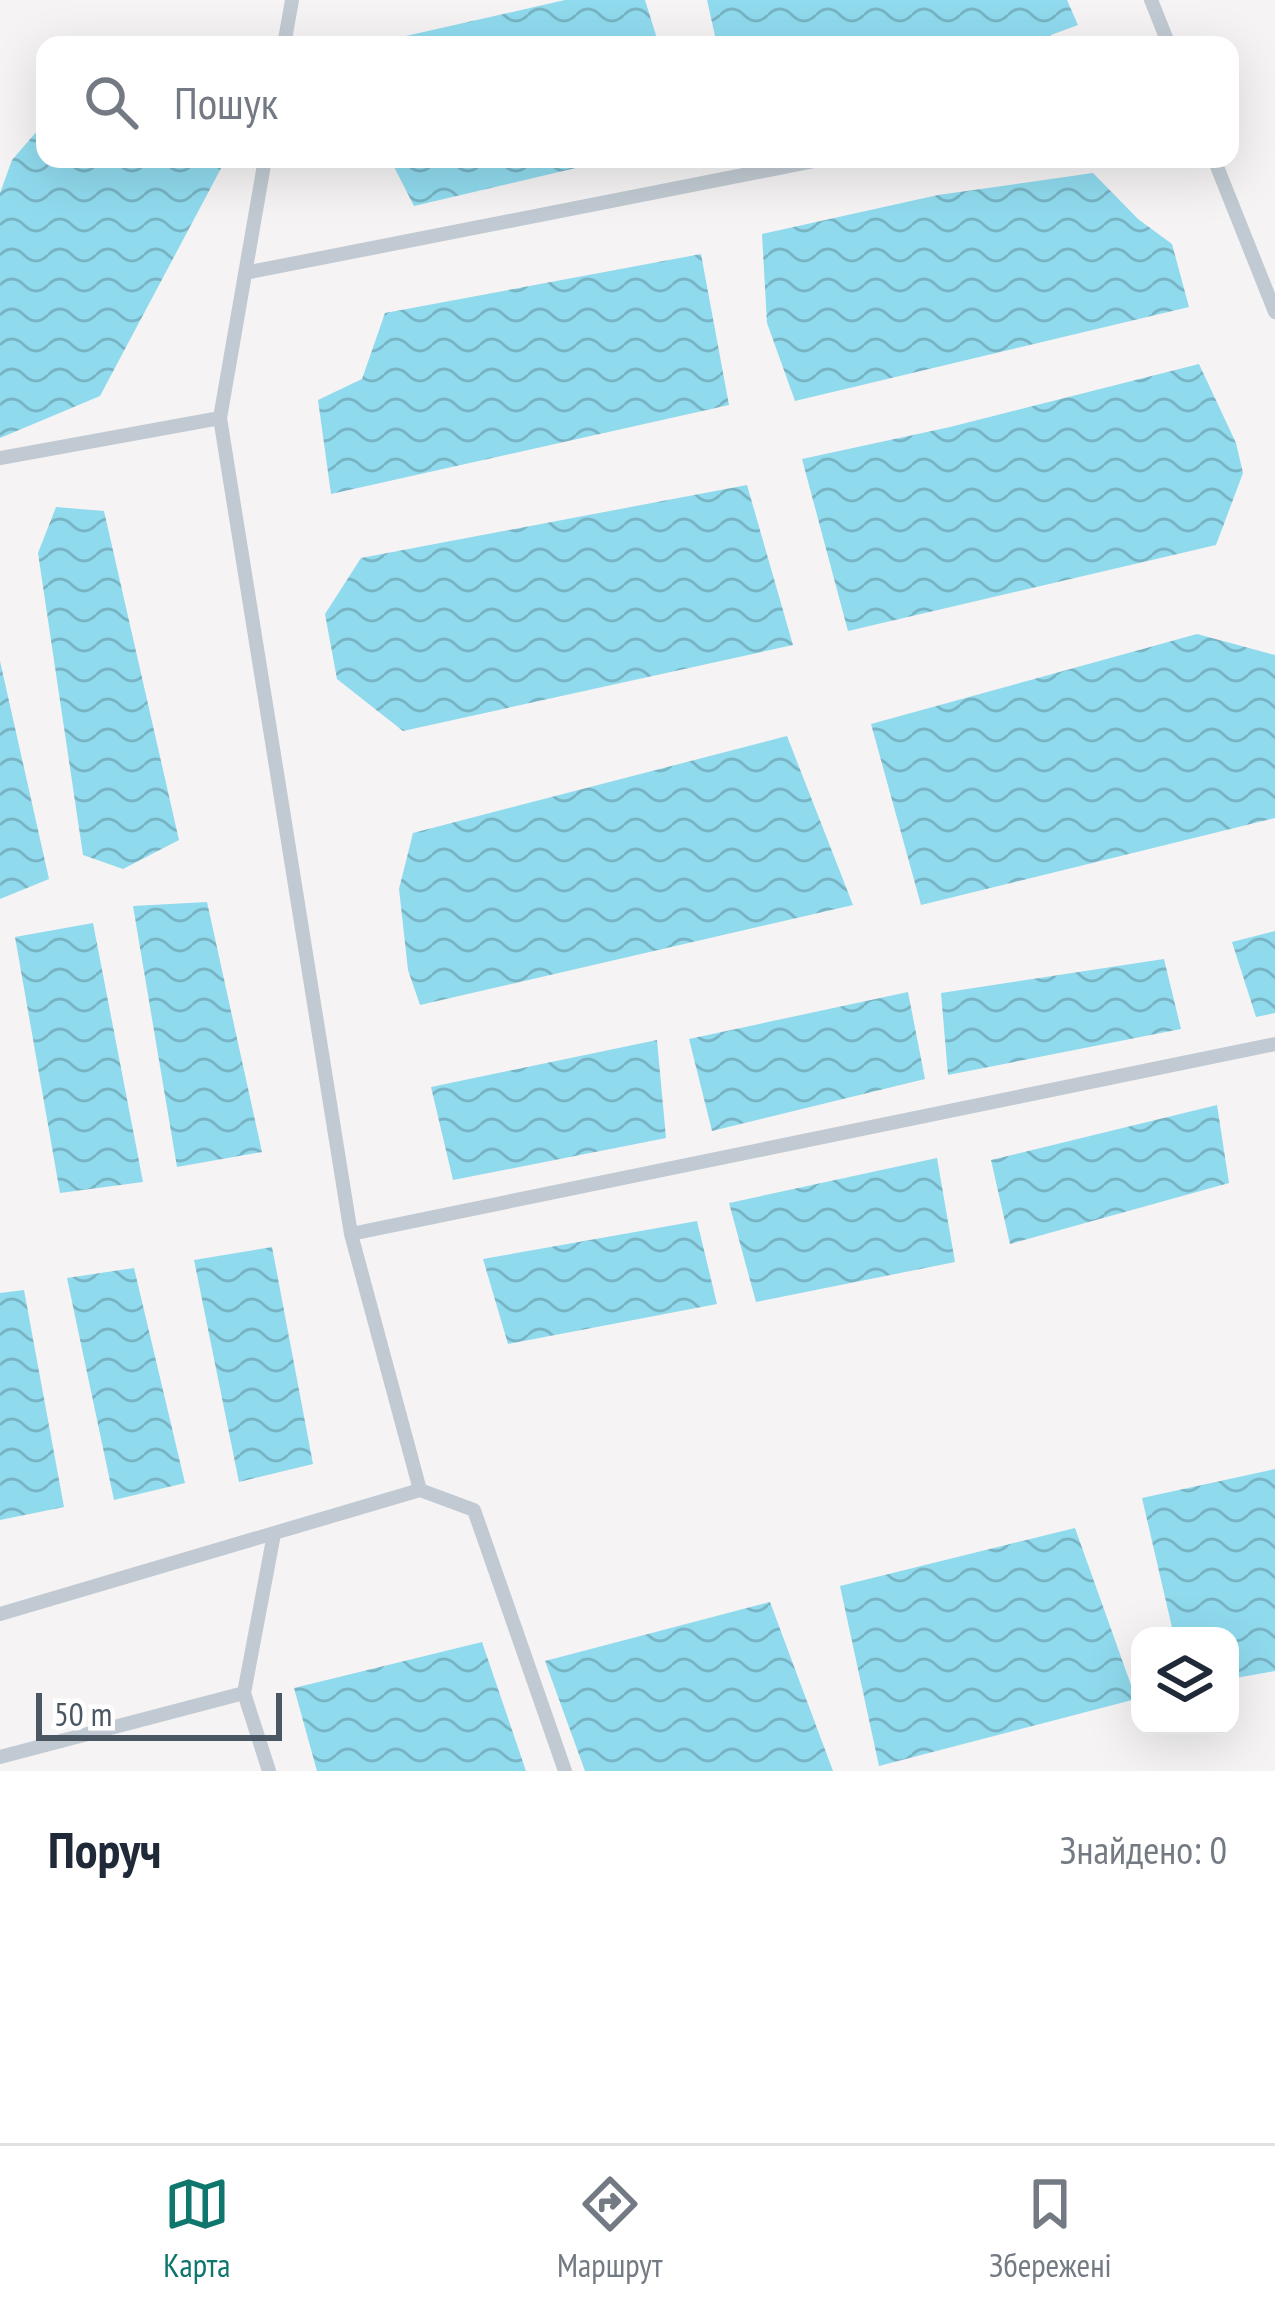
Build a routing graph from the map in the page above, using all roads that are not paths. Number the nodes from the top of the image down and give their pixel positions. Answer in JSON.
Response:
{"nodes":[{"id":1,"x":292,"y":0,"type":"edge"},
{"id":2,"x":1151,"y":0,"type":"edge"},
{"id":3,"x":286,"y":36,"type":"edge"},
{"id":4,"x":1165,"y":36,"type":"edge"},
{"id":5,"x":263,"y":168,"type":"edge"},
{"id":6,"x":779,"y":168,"type":"edge"},
{"id":7,"x":1218,"y":168,"type":"edge"},
{"id":8,"x":245,"y":273,"type":"junction"},
{"id":9,"x":1275,"y":312,"type":"edge"},
{"id":10,"x":220,"y":418,"type":"junction"},
{"id":11,"x":0,"y":458,"type":"edge"},
{"id":12,"x":1275,"y":1044,"type":"edge"},
{"id":13,"x":351,"y":1234,"type":"junction"},
{"id":14,"x":420,"y":1490,"type":"junction"},
{"id":15,"x":274,"y":1534,"type":"junction"},
{"id":16,"x":0,"y":1614,"type":"edge"},
{"id":17,"x":244,"y":1693,"type":"junction"},
{"id":18,"x":0,"y":1757,"type":"edge"},
{"id":19,"x":269,"y":1771,"type":"edge"},
{"id":20,"x":565,"y":1771,"type":"edge"}],
"edges":[{"from":1,"to":3,"type":"lane"},
{"from":2,"to":4,"type":"lane"},
{"from":5,"to":8,"type":"lane"},
{"from":6,"to":8,"type":"lane"},
{"from":7,"to":9,"type":"lane"},
{"from":8,"to":10,"type":"lane"},
{"from":10,"to":11,"type":"lane"},
{"from":10,"to":13,"type":"lane"},
{"from":12,"to":13,"type":"lane"},
{"from":13,"to":14,"type":"lane"},
{"from":14,"to":15,"type":"lane"},
{"from":14,"to":20,"type":"lane"},
{"from":15,"to":16,"type":"lane"},
{"from":15,"to":17,"type":"lane"},
{"from":17,"to":18,"type":"lane"},
{"from":17,"to":19,"type":"lane"}]}
